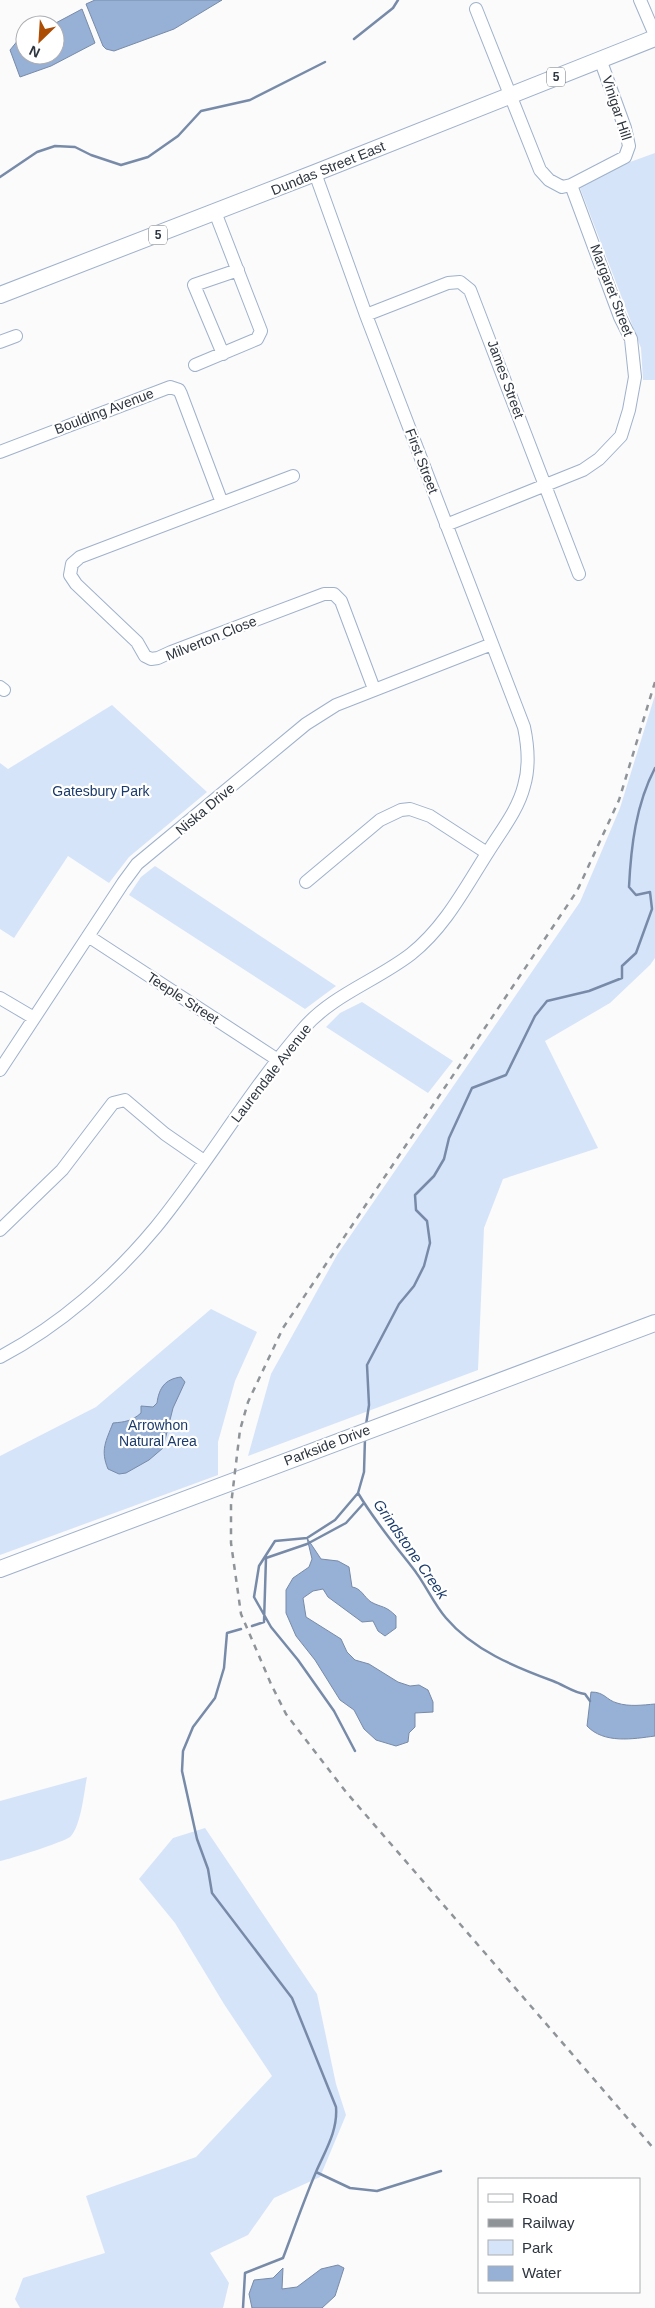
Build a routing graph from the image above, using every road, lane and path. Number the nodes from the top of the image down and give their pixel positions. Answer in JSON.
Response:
{"nodes":[{"id":1,"x":640,"y":0,"type":"edge"},
{"id":2,"x":476,"y":9,"type":"dead end"},
{"id":3,"x":655,"y":36,"type":"edge"},
{"id":4,"x":600,"y":59,"type":"junction"},
{"id":5,"x":512,"y":95,"type":"junction"},
{"id":6,"x":315,"y":173,"type":"junction"},
{"id":7,"x":571,"y":184,"type":"junction"},
{"id":8,"x":216,"y":212,"type":"junction"},
{"id":9,"x":238,"y":270,"type":"junction"},
{"id":10,"x":0,"y":295,"type":"edge"},
{"id":11,"x":366,"y":315,"type":"junction"},
{"id":12,"x":16,"y":336,"type":"dead end"},
{"id":13,"x":0,"y":342,"type":"edge"},
{"id":14,"x":223,"y":354,"type":"junction"},
{"id":15,"x":195,"y":366,"type":"dead end"},
{"id":16,"x":0,"y":452,"type":"edge"},
{"id":17,"x":293,"y":476,"type":"dead end"},
{"id":18,"x":545,"y":486,"type":"junction"},
{"id":19,"x":222,"y":503,"type":"junction"},
{"id":20,"x":446,"y":525,"type":"junction"},
{"id":21,"x":579,"y":574,"type":"dead end"},
{"id":22,"x":492,"y":644,"type":"junction"},
{"id":23,"x":374,"y":689,"type":"junction"},
{"id":24,"x":527,"y":749,"type":"joint"},
{"id":25,"x":487,"y":853,"type":"junction"},
{"id":26,"x":306,"y":882,"type":"dead end"},
{"id":27,"x":88,"y":936,"type":"junction"},
{"id":28,"x":0,"y":998,"type":"edge"},
{"id":29,"x":34,"y":1018,"type":"junction"},
{"id":30,"x":278,"y":1060,"type":"junction"},
{"id":31,"x":0,"y":1070,"type":"edge"},
{"id":32,"x":204,"y":1161,"type":"junction"},
{"id":33,"x":0,"y":1230,"type":"edge"},
{"id":34,"x":655,"y":1323,"type":"edge"},
{"id":35,"x":0,"y":1357,"type":"edge"},
{"id":36,"x":0,"y":1569,"type":"edge"}],
"edges":[{"from":1,"to":3,"type":"street"},
{"from":2,"to":5,"type":"street"},
{"from":3,"to":4,"type":"main road","name":"Dundas Street East","number":"5"},
{"from":4,"to":5,"type":"main road","name":"Dundas Street East","number":"5"},
{"from":4,"to":7,"type":"street","name":"Vinigar Hill"},
{"from":5,"to":6,"type":"main road","name":"Dundas Street East","number":"5"},
{"from":5,"to":7,"type":"street"},
{"from":6,"to":8,"type":"main road","name":"Dundas Street East","number":"5"},
{"from":6,"to":11,"type":"street","name":"First Street"},
{"from":7,"to":18,"type":"street","name":"Margaret Street"},
{"from":8,"to":9,"type":"street"},
{"from":8,"to":10,"type":"main road","name":"Dundas Street East","number":"5"},
{"from":9,"to":14,"type":"street"},
{"from":9,"to":14,"type":"street"},
{"from":11,"to":18,"type":"street","name":"James Street"},
{"from":11,"to":20,"type":"street","name":"First Street"},
{"from":12,"to":13,"type":"street"},
{"from":14,"to":15,"type":"street"},
{"from":16,"to":19,"type":"street","name":"Boulding Avenue"},
{"from":17,"to":19,"type":"street"},
{"from":18,"to":20,"type":"street","name":"Margaret Street"},
{"from":18,"to":21,"type":"street","name":"James Street"},
{"from":19,"to":23,"type":"street","name":"Milverton Close"},
{"from":20,"to":22,"type":"street","name":"First Street"},
{"from":22,"to":23,"type":"street","name":"Niska Drive"},
{"from":22,"to":24,"type":"street","name":"First Street"},
{"from":23,"to":27,"type":"street","name":"Niska Drive"},
{"from":24,"to":25,"type":"street","name":"Laurendale Avenue"},
{"from":25,"to":26,"type":"street"},
{"from":25,"to":30,"type":"street","name":"Laurendale Avenue"},
{"from":27,"to":29,"type":"street","name":"Niska Drive"},
{"from":27,"to":30,"type":"street","name":"Teeple Street"},
{"from":28,"to":29,"type":"street"},
{"from":29,"to":31,"type":"street","name":"Niska Drive"},
{"from":30,"to":32,"type":"street","name":"Laurendale Avenue"},
{"from":32,"to":33,"type":"street"},
{"from":32,"to":35,"type":"street","name":"Laurendale Avenue"},
{"from":34,"to":36,"type":"main road","name":"Parkside Drive"}]}
